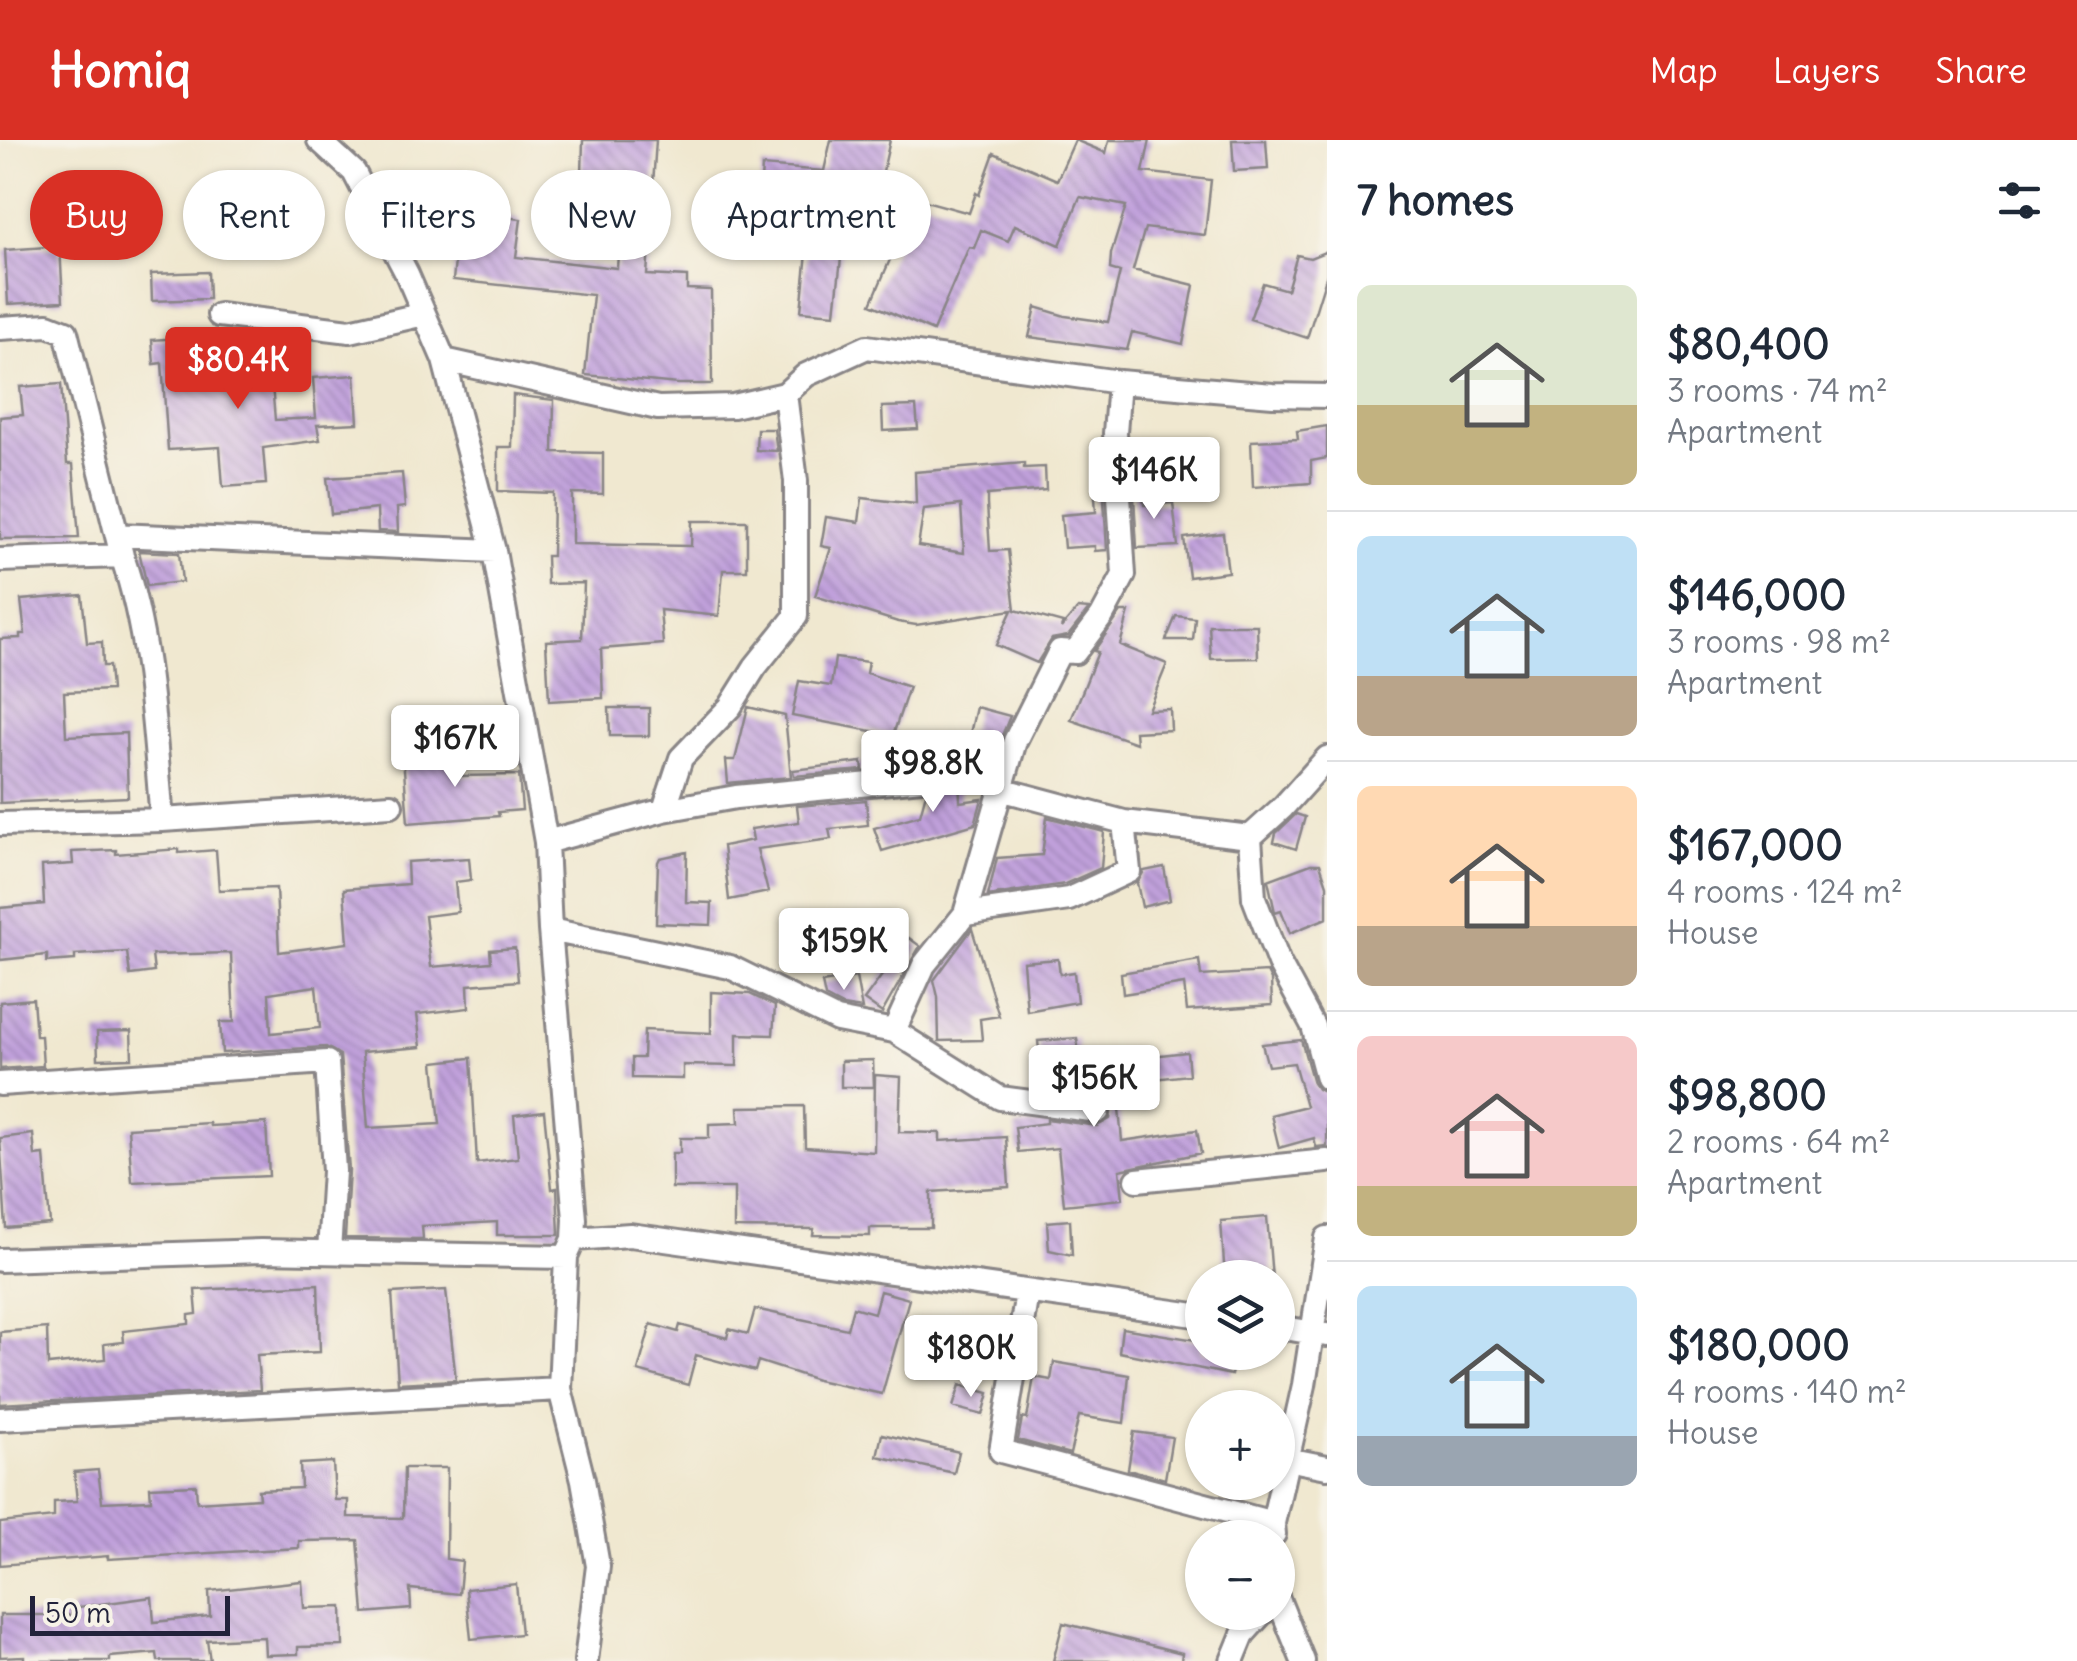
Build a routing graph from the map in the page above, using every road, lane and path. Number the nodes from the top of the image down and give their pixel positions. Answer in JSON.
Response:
{"nodes":[{"id":1,"x":318,"y":140,"type":"edge"},
{"id":2,"x":424,"y":314,"type":"junction"},
{"id":3,"x":220,"y":315,"type":"dead end"},
{"id":4,"x":0,"y":328,"type":"edge"},
{"id":5,"x":444,"y":360,"type":"junction"},
{"id":6,"x":1119,"y":382,"type":"junction"},
{"id":7,"x":785,"y":394,"type":"junction"},
{"id":8,"x":1327,"y":396,"type":"edge"},
{"id":9,"x":119,"y":545,"type":"junction"},
{"id":10,"x":494,"y":551,"type":"junction"},
{"id":11,"x":0,"y":560,"type":"edge"},
{"id":12,"x":1327,"y":758,"type":"edge"},
{"id":13,"x":1007,"y":765,"type":"junction"},
{"id":14,"x":1000,"y":789,"type":"junction"},
{"id":15,"x":392,"y":806,"type":"dead end"},
{"id":16,"x":664,"y":810,"type":"junction"},
{"id":17,"x":162,"y":820,"type":"junction"},
{"id":18,"x":1124,"y":822,"type":"junction"},
{"id":19,"x":0,"y":824,"type":"edge"},
{"id":20,"x":1250,"y":837,"type":"junction"},
{"id":21,"x":546,"y":842,"type":"junction"},
{"id":22,"x":966,"y":914,"type":"junction"},
{"id":23,"x":550,"y":930,"type":"junction"},
{"id":24,"x":894,"y":1031,"type":"junction"},
{"id":25,"x":1327,"y":1078,"type":"edge"},
{"id":26,"x":0,"y":1084,"type":"edge"},
{"id":27,"x":1098,"y":1111,"type":"dead end"},
{"id":28,"x":1327,"y":1161,"type":"edge"},
{"id":29,"x":1137,"y":1180,"type":"dead end"},
{"id":30,"x":1327,"y":1238,"type":"edge"},
{"id":31,"x":570,"y":1248,"type":"junction"},
{"id":32,"x":329,"y":1252,"type":"junction"},
{"id":33,"x":0,"y":1260,"type":"edge"},
{"id":34,"x":1026,"y":1293,"type":"junction"},
{"id":35,"x":1185,"y":1313,"type":"edge"},
{"id":36,"x":1319,"y":1334,"type":"edge"},
{"id":37,"x":560,"y":1389,"type":"junction"},
{"id":38,"x":0,"y":1419,"type":"edge"},
{"id":39,"x":1295,"y":1428,"type":"edge"},
{"id":40,"x":1295,"y":1461,"type":"edge"},
{"id":41,"x":1327,"y":1468,"type":"edge"},
{"id":42,"x":1239,"y":1520,"type":"edge"},
{"id":43,"x":1247,"y":1630,"type":"edge"},
{"id":44,"x":1291,"y":1630,"type":"edge"},
{"id":45,"x":586,"y":1661,"type":"edge"},
{"id":46,"x":1232,"y":1661,"type":"edge"},
{"id":47,"x":1304,"y":1661,"type":"edge"}],
"edges":[{"from":1,"to":2,"type":"street"},
{"from":2,"to":3,"type":"street"},
{"from":2,"to":5,"type":"street"},
{"from":4,"to":9,"type":"street"},
{"from":5,"to":7,"type":"street"},
{"from":5,"to":10,"type":"street"},
{"from":6,"to":7,"type":"street"},
{"from":6,"to":8,"type":"street"},
{"from":6,"to":13,"type":"street"},
{"from":7,"to":16,"type":"street"},
{"from":9,"to":10,"type":"street"},
{"from":9,"to":11,"type":"street"},
{"from":9,"to":17,"type":"street"},
{"from":10,"to":21,"type":"street"},
{"from":12,"to":20,"type":"street"},
{"from":13,"to":14,"type":"street"},
{"from":13,"to":16,"type":"street"},
{"from":14,"to":18,"type":"street"},
{"from":14,"to":22,"type":"street"},
{"from":15,"to":17,"type":"street"},
{"from":16,"to":21,"type":"street"},
{"from":17,"to":19,"type":"street"},
{"from":18,"to":20,"type":"street"},
{"from":18,"to":22,"type":"street"},
{"from":20,"to":25,"type":"street"},
{"from":21,"to":23,"type":"street"},
{"from":22,"to":24,"type":"street"},
{"from":23,"to":24,"type":"street"},
{"from":23,"to":31,"type":"street"},
{"from":24,"to":27,"type":"street"},
{"from":26,"to":32,"type":"street"},
{"from":28,"to":29,"type":"street"},
{"from":30,"to":36,"type":"street"},
{"from":31,"to":32,"type":"street"},
{"from":31,"to":34,"type":"street"},
{"from":31,"to":37,"type":"street"},
{"from":32,"to":33,"type":"street"},
{"from":34,"to":35,"type":"street"},
{"from":34,"to":42,"type":"street"},
{"from":36,"to":39,"type":"street"},
{"from":37,"to":38,"type":"street"},
{"from":37,"to":45,"type":"street"},
{"from":40,"to":41,"type":"street"},
{"from":43,"to":46,"type":"street"},
{"from":44,"to":47,"type":"street"}]}
